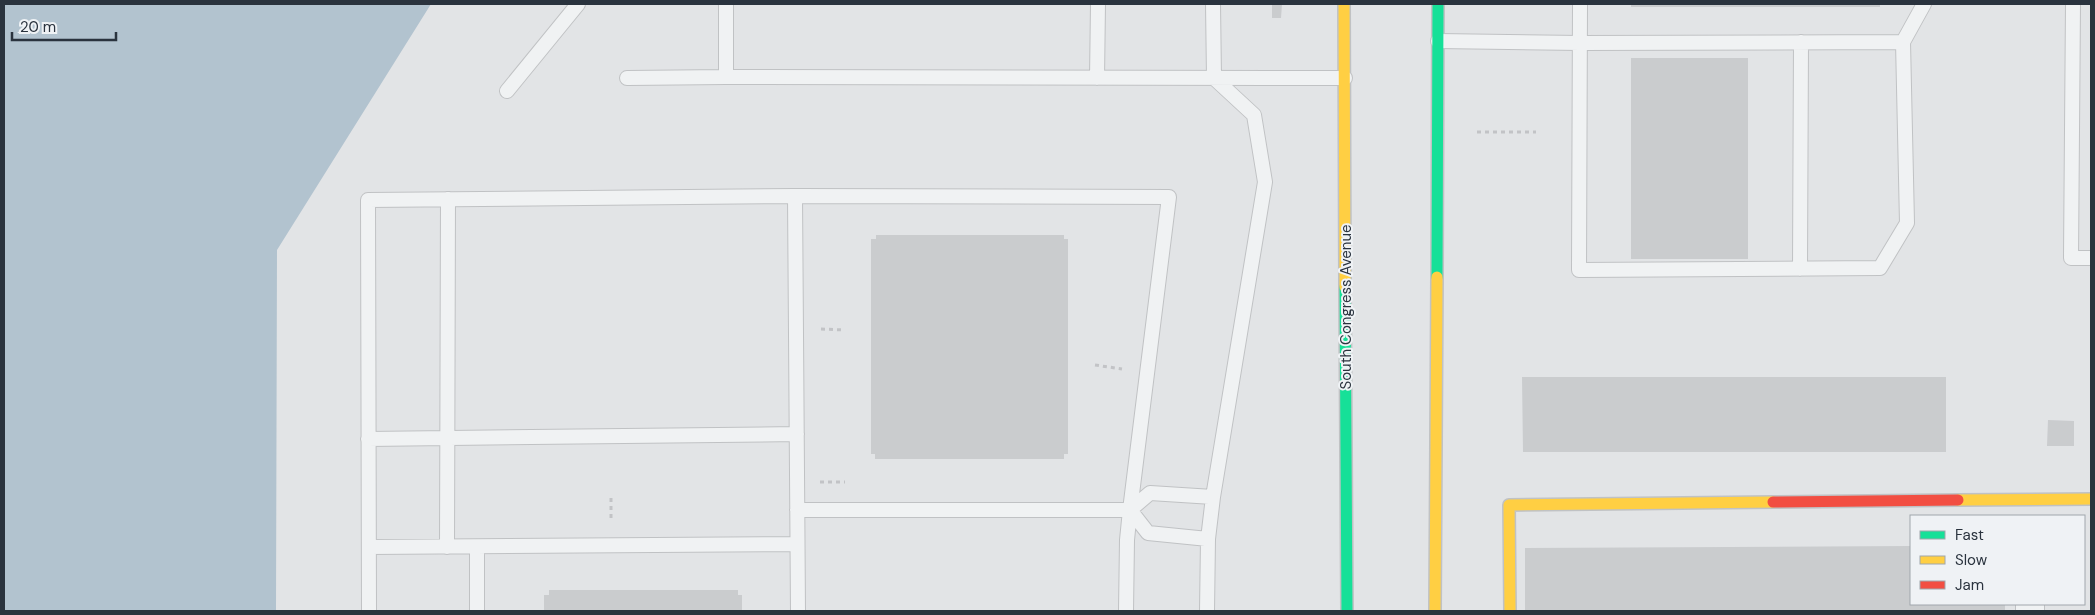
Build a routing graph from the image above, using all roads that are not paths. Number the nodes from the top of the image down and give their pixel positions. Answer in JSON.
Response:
{"nodes":[{"id":1,"x":578,"y":4,"type":"edge"},
{"id":2,"x":726,"y":4,"type":"edge"},
{"id":3,"x":1098,"y":4,"type":"edge"},
{"id":4,"x":1213,"y":4,"type":"edge"},
{"id":5,"x":1344,"y":4,"type":"edge"},
{"id":6,"x":1438,"y":4,"type":"edge"},
{"id":7,"x":1580,"y":4,"type":"edge"},
{"id":8,"x":1924,"y":4,"type":"edge"},
{"id":9,"x":2073,"y":4,"type":"edge"},
{"id":10,"x":1438,"y":41,"type":"junction"},
{"id":11,"x":1801,"y":42,"type":"junction"},
{"id":12,"x":1903,"y":42,"type":"junction"},
{"id":13,"x":1580,"y":43,"type":"junction"},
{"id":14,"x":726,"y":77,"type":"junction"},
{"id":15,"x":627,"y":78,"type":"dead end"},
{"id":16,"x":1097,"y":78,"type":"junction"},
{"id":17,"x":1214,"y":78,"type":"junction"},
{"id":18,"x":1345,"y":78,"type":"junction"},
{"id":19,"x":507,"y":91,"type":"dead end"},
{"id":20,"x":795,"y":196,"type":"junction"},
{"id":21,"x":448,"y":199,"type":"junction"},
{"id":22,"x":2091,"y":258,"type":"edge"},
{"id":23,"x":1800,"y":269,"type":"junction"},
{"id":24,"x":797,"y":434,"type":"junction"},
{"id":25,"x":448,"y":439,"type":"junction"},
{"id":26,"x":368,"y":440,"type":"junction"},
{"id":27,"x":1212,"y":497,"type":"junction"},
{"id":28,"x":2091,"y":499,"type":"edge"},
{"id":29,"x":2031,"y":508,"type":"edge"},
{"id":30,"x":797,"y":510,"type":"junction"},
{"id":31,"x":1130,"y":510,"type":"junction"},
{"id":32,"x":1208,"y":539,"type":"junction"},
{"id":33,"x":797,"y":544,"type":"junction"},
{"id":34,"x":369,"y":547,"type":"junction"},
{"id":35,"x":447,"y":547,"type":"junction"},
{"id":36,"x":477,"y":547,"type":"junction"},
{"id":37,"x":369,"y":611,"type":"edge"},
{"id":38,"x":477,"y":611,"type":"edge"},
{"id":39,"x":798,"y":611,"type":"edge"},
{"id":40,"x":1126,"y":611,"type":"edge"},
{"id":41,"x":1207,"y":611,"type":"edge"},
{"id":42,"x":1347,"y":611,"type":"edge"},
{"id":43,"x":1435,"y":611,"type":"edge"},
{"id":44,"x":1510,"y":611,"type":"edge"}],
"edges":[{"from":1,"to":19,"type":"lane"},
{"from":2,"to":14,"type":"lane"},
{"from":3,"to":16,"type":"lane"},
{"from":4,"to":17,"type":"lane"},
{"from":5,"to":18,"type":"main road","name":"South Congress Avenue"},
{"from":6,"to":10,"type":"main road"},
{"from":7,"to":13,"type":"lane"},
{"from":8,"to":12,"type":"lane"},
{"from":9,"to":22,"type":"lane"},
{"from":10,"to":13,"type":"lane"},
{"from":10,"to":43,"type":"main road"},
{"from":11,"to":12,"type":"lane"},
{"from":11,"to":13,"type":"lane"},
{"from":11,"to":23,"type":"lane"},
{"from":12,"to":23,"type":"lane"},
{"from":13,"to":23,"type":"lane"},
{"from":14,"to":15,"type":"lane"},
{"from":14,"to":16,"type":"lane"},
{"from":16,"to":17,"type":"lane"},
{"from":17,"to":18,"type":"lane"},
{"from":17,"to":27,"type":"lane"},
{"from":18,"to":42,"type":"main road","name":"South Congress Avenue"},
{"from":20,"to":21,"type":"lane"},
{"from":20,"to":24,"type":"lane"},
{"from":20,"to":31,"type":"lane"},
{"from":21,"to":25,"type":"lane"},
{"from":21,"to":26,"type":"lane"},
{"from":24,"to":25,"type":"lane"},
{"from":24,"to":30,"type":"lane"},
{"from":25,"to":26,"type":"lane"},
{"from":25,"to":35,"type":"lane"},
{"from":26,"to":34,"type":"lane"},
{"from":27,"to":31,"type":"lane"},
{"from":27,"to":32,"type":"lane"},
{"from":28,"to":29,"type":"main road"},
{"from":29,"to":44,"type":"main road"},
{"from":30,"to":31,"type":"lane"},
{"from":30,"to":33,"type":"lane"},
{"from":31,"to":32,"type":"lane"},
{"from":31,"to":40,"type":"lane"},
{"from":32,"to":41,"type":"lane"},
{"from":33,"to":36,"type":"lane"},
{"from":33,"to":39,"type":"lane"},
{"from":34,"to":35,"type":"lane"},
{"from":34,"to":37,"type":"lane"},
{"from":35,"to":36,"type":"lane"},
{"from":36,"to":38,"type":"lane"}]}
